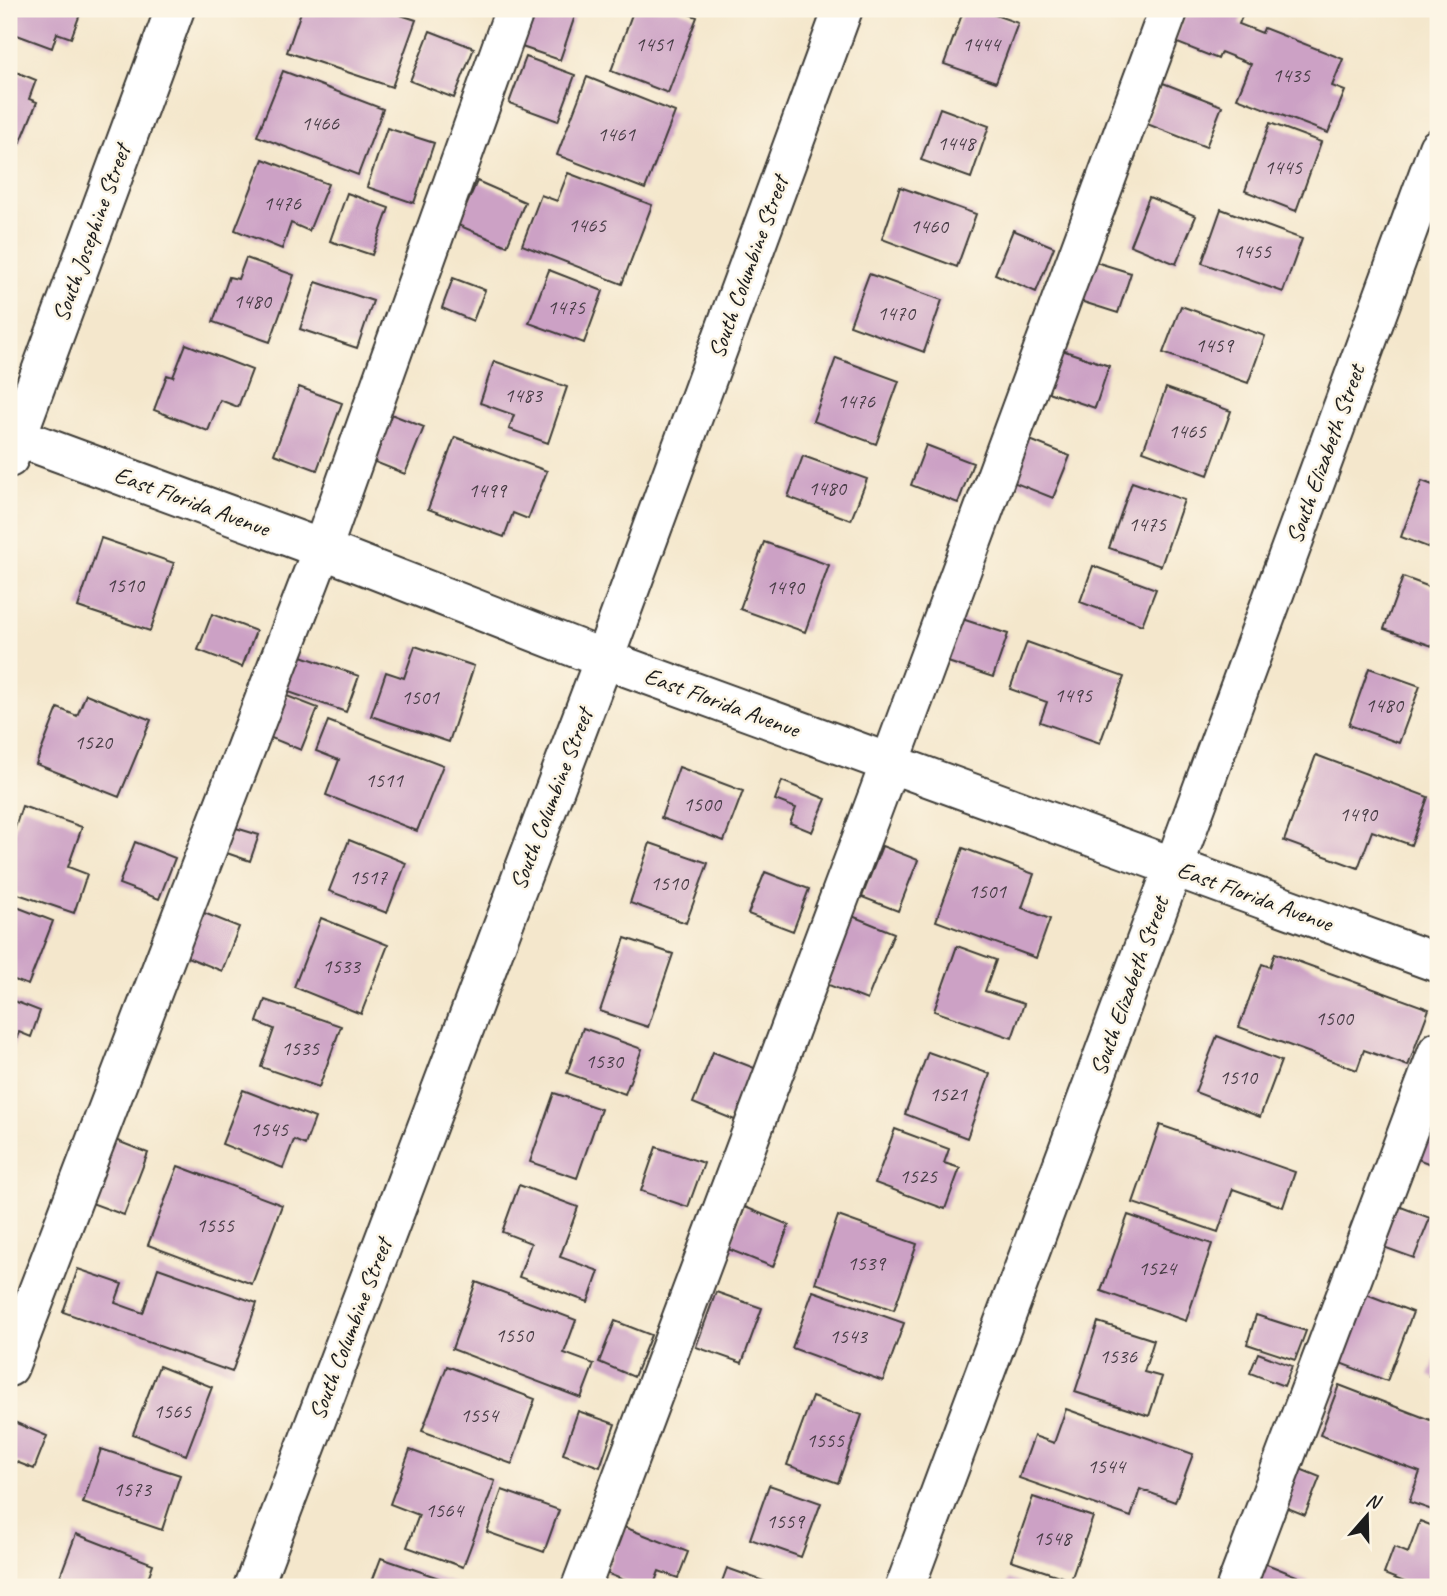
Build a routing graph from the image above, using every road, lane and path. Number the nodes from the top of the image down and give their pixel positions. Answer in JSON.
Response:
{"nodes":[{"id":1,"x":175,"y":9,"type":"edge"},
{"id":2,"x":515,"y":9,"type":"edge"},
{"id":3,"x":843,"y":9,"type":"edge"},
{"id":4,"x":1169,"y":9,"type":"edge"},
{"id":5,"x":1438,"y":148,"type":"edge"},
{"id":6,"x":11,"y":443,"type":"edge"},
{"id":7,"x":322,"y":549,"type":"junction"},
{"id":8,"x":604,"y":659,"type":"junction"},
{"id":9,"x":890,"y":763,"type":"junction"},
{"id":10,"x":1174,"y":866,"type":"junction"},
{"id":11,"x":1438,"y":962,"type":"edge"},
{"id":12,"x":1438,"y":1051,"type":"edge"},
{"id":13,"x":9,"y":1367,"type":"edge"},
{"id":14,"x":253,"y":1587,"type":"edge"},
{"id":15,"x":581,"y":1587,"type":"edge"},
{"id":16,"x":905,"y":1587,"type":"edge"},
{"id":17,"x":1236,"y":1587,"type":"edge"}],
"edges":[{"from":1,"to":6,"type":"street","name":"South Josephine Street"},
{"from":2,"to":7,"type":"street"},
{"from":3,"to":8,"type":"street","name":"South Columbine Street"},
{"from":4,"to":9,"type":"street"},
{"from":5,"to":10,"type":"street","name":"South Elizabeth Street"},
{"from":6,"to":7,"type":"street","name":"East Florida Avenue"},
{"from":7,"to":8,"type":"street","name":"East Florida Avenue"},
{"from":7,"to":13,"type":"street"},
{"from":8,"to":9,"type":"street","name":"East Florida Avenue"},
{"from":8,"to":14,"type":"street","name":"South Columbine Street"},
{"from":9,"to":10,"type":"street","name":"East Florida Avenue"},
{"from":9,"to":15,"type":"street"},
{"from":10,"to":11,"type":"street","name":"East Florida Avenue"},
{"from":10,"to":16,"type":"street","name":"South Elizabeth Street"},
{"from":12,"to":17,"type":"street"}]}
